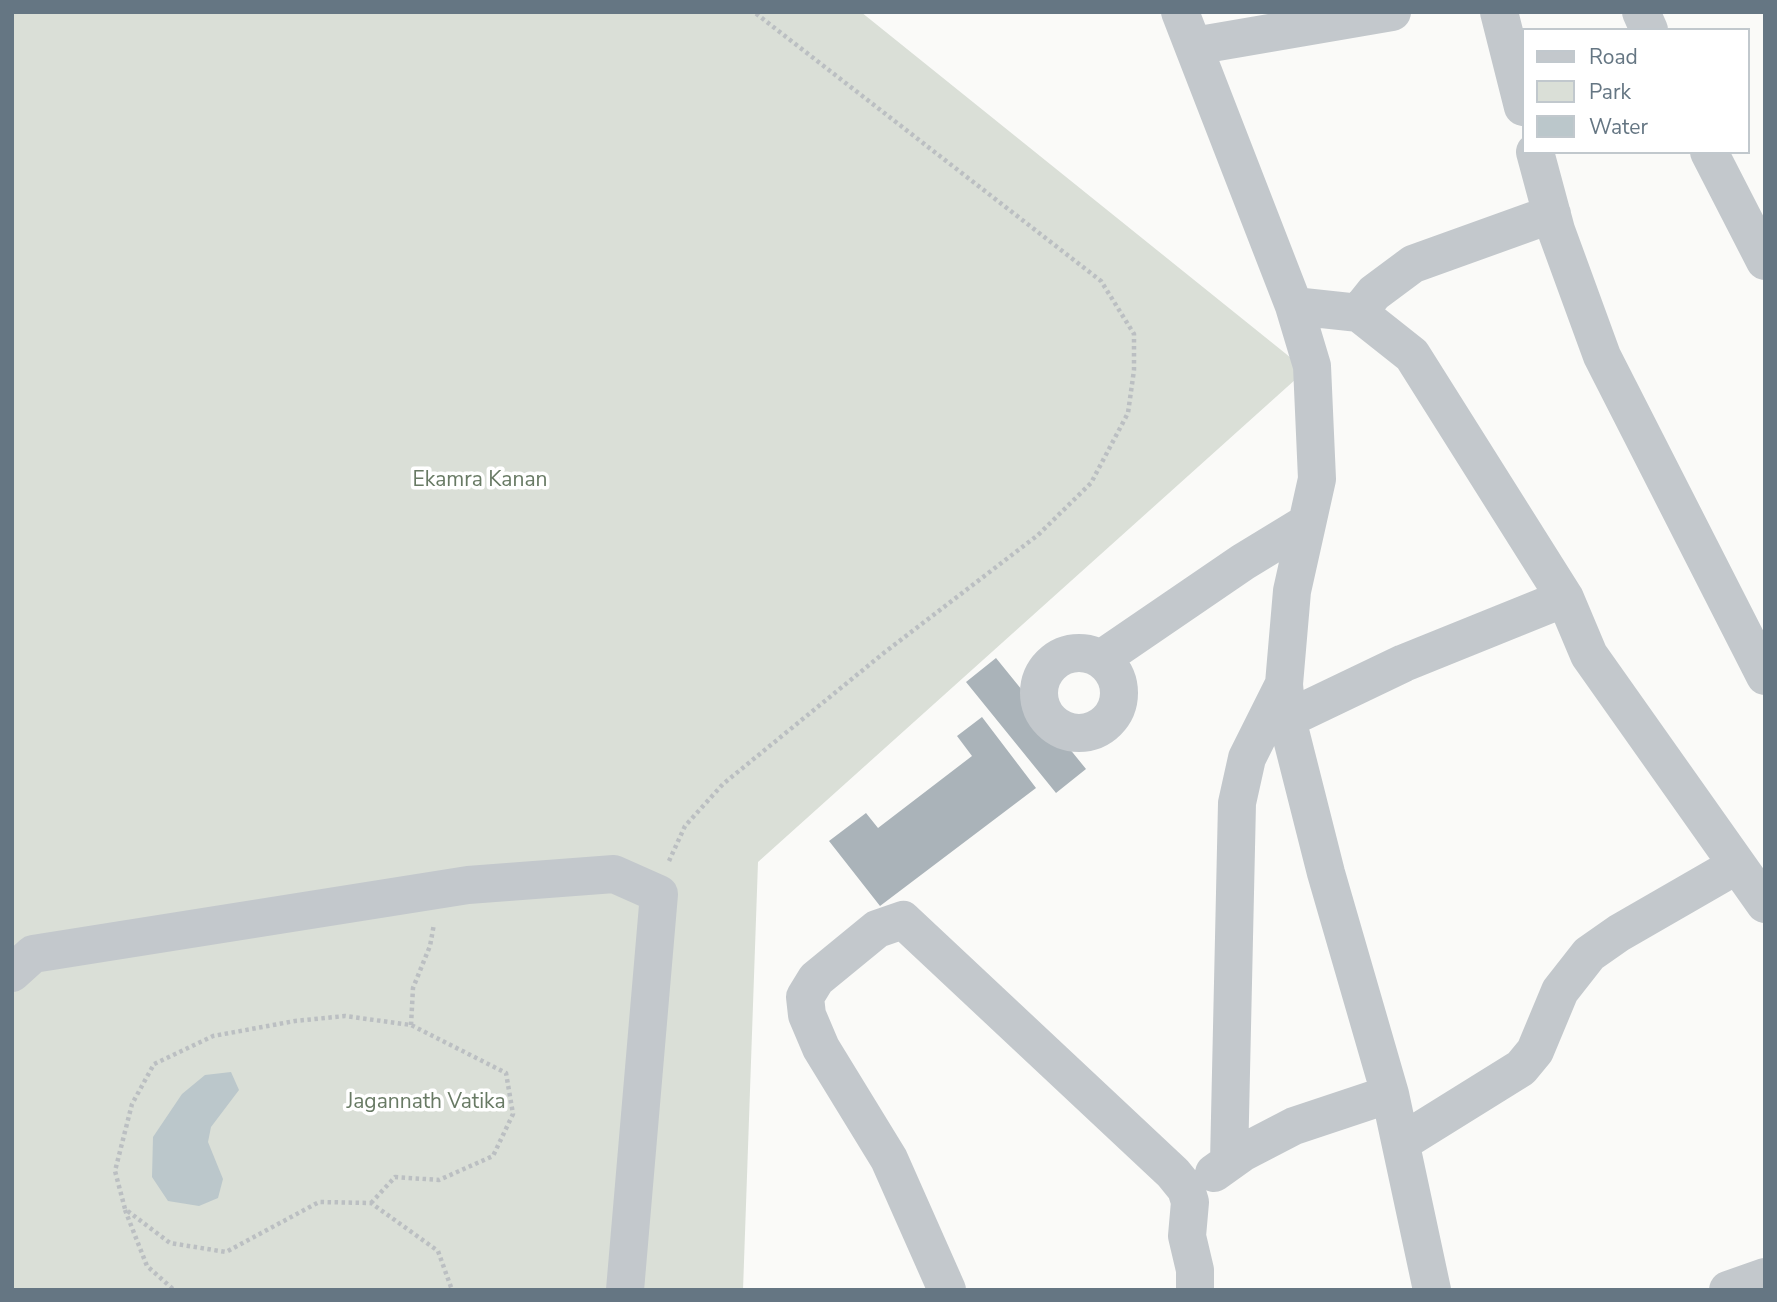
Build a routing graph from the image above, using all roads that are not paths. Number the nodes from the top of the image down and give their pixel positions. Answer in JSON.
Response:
{"nodes":[{"id":1,"x":1392,"y":12,"type":"edge"},
{"id":2,"x":1499,"y":12,"type":"edge"},
{"id":3,"x":1641,"y":12,"type":"edge"},
{"id":4,"x":1343,"y":16,"type":"edge"},
{"id":5,"x":1648,"y":28,"type":"edge"},
{"id":6,"x":1187,"y":29,"type":"edge"},
{"id":7,"x":1522,"y":103,"type":"edge"},
{"id":8,"x":1536,"y":154,"type":"edge"},
{"id":9,"x":1710,"y":154,"type":"edge"},
{"id":10,"x":1552,"y":214,"type":"junction"},
{"id":11,"x":1760,"y":238,"type":"edge"},
{"id":12,"x":1294,"y":306,"type":"junction"},
{"id":13,"x":1358,"y":313,"type":"junction"},
{"id":14,"x":1307,"y":523,"type":"junction"},
{"id":15,"x":1565,"y":598,"type":"junction"},
{"id":16,"x":1101,"y":659,"type":"dead end"},
{"id":17,"x":1765,"y":676,"type":"edge"},
{"id":18,"x":1286,"y":701,"type":"junction"},
{"id":19,"x":1754,"y":882,"type":"edge"},
{"id":20,"x":12,"y":972,"type":"edge"},
{"id":21,"x":1390,"y":1094,"type":"junction"},
{"id":22,"x":1402,"y":1142,"type":"junction"},
{"id":23,"x":1229,"y":1162,"type":"junction"},
{"id":24,"x":1190,"y":1202,"type":"junction"},
{"id":25,"x":1765,"y":1277,"type":"edge"},
{"id":26,"x":1197,"y":1288,"type":"edge"},
{"id":27,"x":625,"y":1290,"type":"edge"},
{"id":28,"x":947,"y":1290,"type":"edge"},
{"id":29,"x":1432,"y":1290,"type":"edge"},
{"id":30,"x":1728,"y":1290,"type":"edge"}],
"edges":[{"from":1,"to":4,"type":"street"},
{"from":2,"to":7,"type":"street"},
{"from":3,"to":5,"type":"street"},
{"from":4,"to":6,"type":"street"},
{"from":6,"to":12,"type":"street"},
{"from":8,"to":10,"type":"street"},
{"from":9,"to":11,"type":"street"},
{"from":10,"to":13,"type":"street"},
{"from":10,"to":17,"type":"street"},
{"from":12,"to":13,"type":"street"},
{"from":12,"to":14,"type":"street"},
{"from":13,"to":15,"type":"street"},
{"from":14,"to":16,"type":"street"},
{"from":14,"to":18,"type":"street"},
{"from":15,"to":18,"type":"street"},
{"from":15,"to":19,"type":"street"},
{"from":18,"to":21,"type":"street"},
{"from":18,"to":23,"type":"street"},
{"from":19,"to":22,"type":"street"},
{"from":20,"to":27,"type":"street"},
{"from":21,"to":22,"type":"street"},
{"from":21,"to":23,"type":"street"},
{"from":22,"to":29,"type":"street"},
{"from":23,"to":24,"type":"street"},
{"from":24,"to":26,"type":"street"},
{"from":24,"to":28,"type":"street"},
{"from":25,"to":30,"type":"street"}]}
